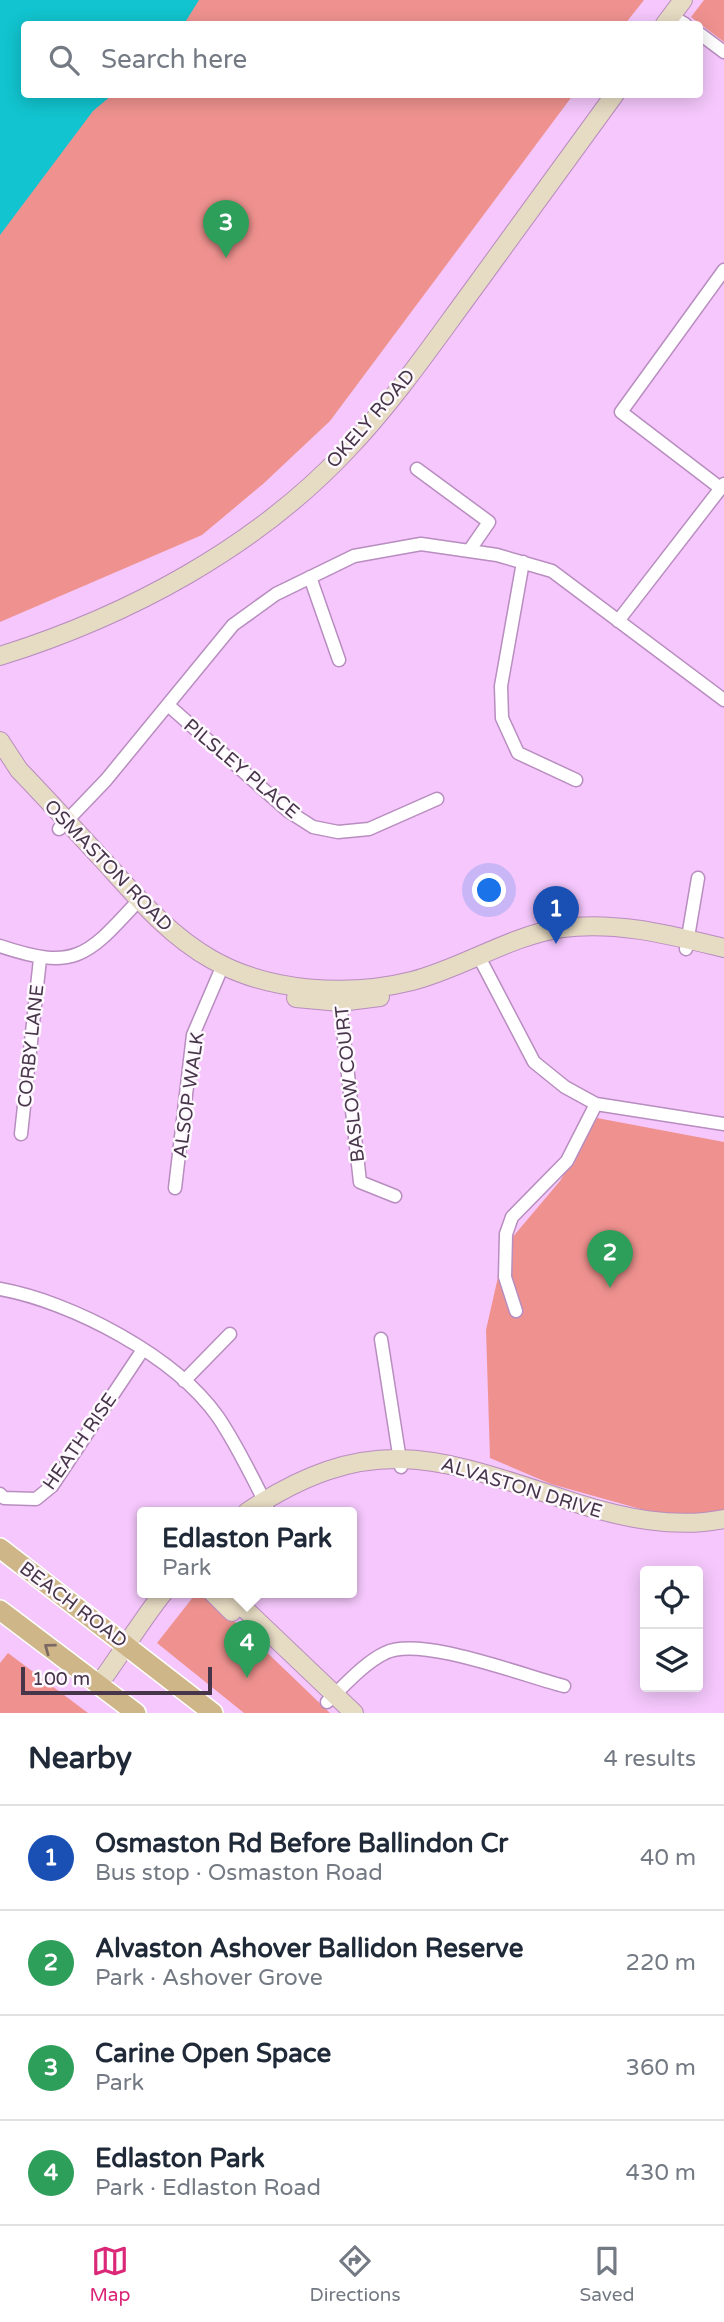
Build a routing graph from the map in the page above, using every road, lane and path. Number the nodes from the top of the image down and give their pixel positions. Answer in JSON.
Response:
{"nodes":[{"id":1,"x":683,"y":0,"type":"edge"},
{"id":2,"x":674,"y":21,"type":"edge"},
{"id":3,"x":703,"y":37,"type":"edge"},
{"id":4,"x":724,"y":52,"type":"edge"},
{"id":5,"x":612,"y":98,"type":"edge"},
{"id":6,"x":724,"y":270,"type":"edge"},
{"id":7,"x":417,"y":469,"type":"dead end"},
{"id":8,"x":721,"y":485,"type":"edge"},
{"id":9,"x":470,"y":551,"type":"junction"},
{"id":10,"x":523,"y":562,"type":"junction"},
{"id":11,"x":310,"y":577,"type":"junction"},
{"id":12,"x":618,"y":621,"type":"junction"},
{"id":13,"x":0,"y":656,"type":"edge"},
{"id":14,"x":339,"y":660,"type":"dead end"},
{"id":15,"x":724,"y":700,"type":"edge"},
{"id":16,"x":168,"y":705,"type":"junction"},
{"id":17,"x":0,"y":741,"type":"edge"},
{"id":18,"x":0,"y":764,"type":"edge"},
{"id":19,"x":576,"y":780,"type":"dead end"},
{"id":20,"x":437,"y":799,"type":"dead end"},
{"id":21,"x":63,"y":825,"type":"junction"},
{"id":22,"x":698,"y":878,"type":"dead end"},
{"id":23,"x":135,"y":904,"type":"junction"},
{"id":24,"x":687,"y":944,"type":"junction"},
{"id":25,"x":0,"y":946,"type":"edge"},
{"id":26,"x":724,"y":948,"type":"edge"},
{"id":27,"x":724,"y":958,"type":"edge"},
{"id":28,"x":40,"y":959,"type":"junction"},
{"id":29,"x":480,"y":959,"type":"junction"},
{"id":30,"x":221,"y":970,"type":"junction"},
{"id":31,"x":339,"y":996,"type":"junction"},
{"id":32,"x":596,"y":1104,"type":"junction"},
{"id":33,"x":724,"y":1124,"type":"edge"},
{"id":34,"x":21,"y":1134,"type":"dead end"},
{"id":35,"x":175,"y":1188,"type":"dead end"},
{"id":36,"x":396,"y":1196,"type":"dead end"},
{"id":37,"x":0,"y":1289,"type":"edge"},
{"id":38,"x":516,"y":1311,"type":"dead end"},
{"id":39,"x":230,"y":1334,"type":"dead end"},
{"id":40,"x":381,"y":1339,"type":"dead end"},
{"id":41,"x":142,"y":1351,"type":"junction"},
{"id":42,"x":184,"y":1381,"type":"junction"},
{"id":43,"x":401,"y":1463,"type":"junction"},
{"id":44,"x":0,"y":1494,"type":"edge"},
{"id":45,"x":265,"y":1507,"type":"edge"},
{"id":46,"x":724,"y":1519,"type":"edge"},
{"id":47,"x":724,"y":1530,"type":"edge"},
{"id":48,"x":0,"y":1548,"type":"edge"},
{"id":49,"x":159,"y":1598,"type":"edge"},
{"id":50,"x":173,"y":1598,"type":"edge"},
{"id":51,"x":219,"y":1598,"type":"edge"},
{"id":52,"x":233,"y":1598,"type":"edge"},
{"id":53,"x":0,"y":1611,"type":"edge"},
{"id":54,"x":128,"y":1645,"type":"junction"},
{"id":55,"x":99,"y":1684,"type":"junction"},
{"id":56,"x":564,"y":1686,"type":"dead end"},
{"id":57,"x":334,"y":1703,"type":"edge"},
{"id":58,"x":136,"y":1713,"type":"edge"},
{"id":59,"x":214,"y":1713,"type":"edge"},
{"id":60,"x":354,"y":1713,"type":"edge"}],
"edges":[{"from":1,"to":2,"type":"street"},
{"from":3,"to":4,"type":"street"},
{"from":5,"to":13,"type":"street","name":"OKELY ROAD"},
{"from":6,"to":8,"type":"street"},
{"from":7,"to":9,"type":"street"},
{"from":8,"to":12,"type":"street"},
{"from":9,"to":10,"type":"street"},
{"from":9,"to":11,"type":"street"},
{"from":10,"to":12,"type":"street"},
{"from":10,"to":19,"type":"street"},
{"from":11,"to":14,"type":"street"},
{"from":11,"to":16,"type":"street"},
{"from":12,"to":15,"type":"street"},
{"from":16,"to":20,"type":"street","name":"PILSLEY PLACE"},
{"from":16,"to":21,"type":"street"},
{"from":17,"to":21,"type":"street","name":"OSMASTON ROAD"},
{"from":18,"to":21,"type":"street","name":"OSMASTON ROAD"},
{"from":21,"to":23,"type":"street","name":"OSMASTON ROAD"},
{"from":22,"to":24,"type":"street"},
{"from":23,"to":28,"type":"street"},
{"from":23,"to":30,"type":"street","name":"OSMASTON ROAD"},
{"from":24,"to":26,"type":"street","name":"OSMASTON ROAD"},
{"from":24,"to":27,"type":"street","name":"OSMASTON ROAD"},
{"from":24,"to":29,"type":"street","name":"OSMASTON ROAD"},
{"from":25,"to":28,"type":"street"},
{"from":28,"to":34,"type":"street","name":"CORBY LANE"},
{"from":29,"to":31,"type":"street","name":"OSMASTON ROAD"},
{"from":29,"to":32,"type":"street"},
{"from":30,"to":31,"type":"street","name":"OSMASTON ROAD"},
{"from":30,"to":35,"type":"street","name":"ALSOP WALK"},
{"from":31,"to":36,"type":"street","name":"BASLOW COURT"},
{"from":32,"to":33,"type":"street"},
{"from":32,"to":38,"type":"street"},
{"from":37,"to":41,"type":"street"},
{"from":39,"to":42,"type":"street"},
{"from":40,"to":43,"type":"street"},
{"from":41,"to":42,"type":"street"},
{"from":41,"to":44,"type":"street","name":"HEATH RISE"},
{"from":42,"to":45,"type":"street"},
{"from":43,"to":45,"type":"street","name":"ALVASTON DRIVE"},
{"from":43,"to":46,"type":"street","name":"ALVASTON DRIVE"},
{"from":43,"to":47,"type":"street","name":"ALVASTON DRIVE"},
{"from":48,"to":54,"type":"main road","name":"BEACH ROAD"},
{"from":49,"to":54,"type":"street"},
{"from":50,"to":54,"type":"street"},
{"from":51,"to":57,"type":"street"},
{"from":52,"to":57,"type":"street"},
{"from":55,"to":53,"type":"main road","one_way":true},
{"from":54,"to":55,"type":"street"},
{"from":54,"to":59,"type":"main road","name":"BEACH ROAD"},
{"from":55,"to":58,"type":"main road"},
{"from":56,"to":57,"type":"street"},
{"from":57,"to":60,"type":"street"}]}
